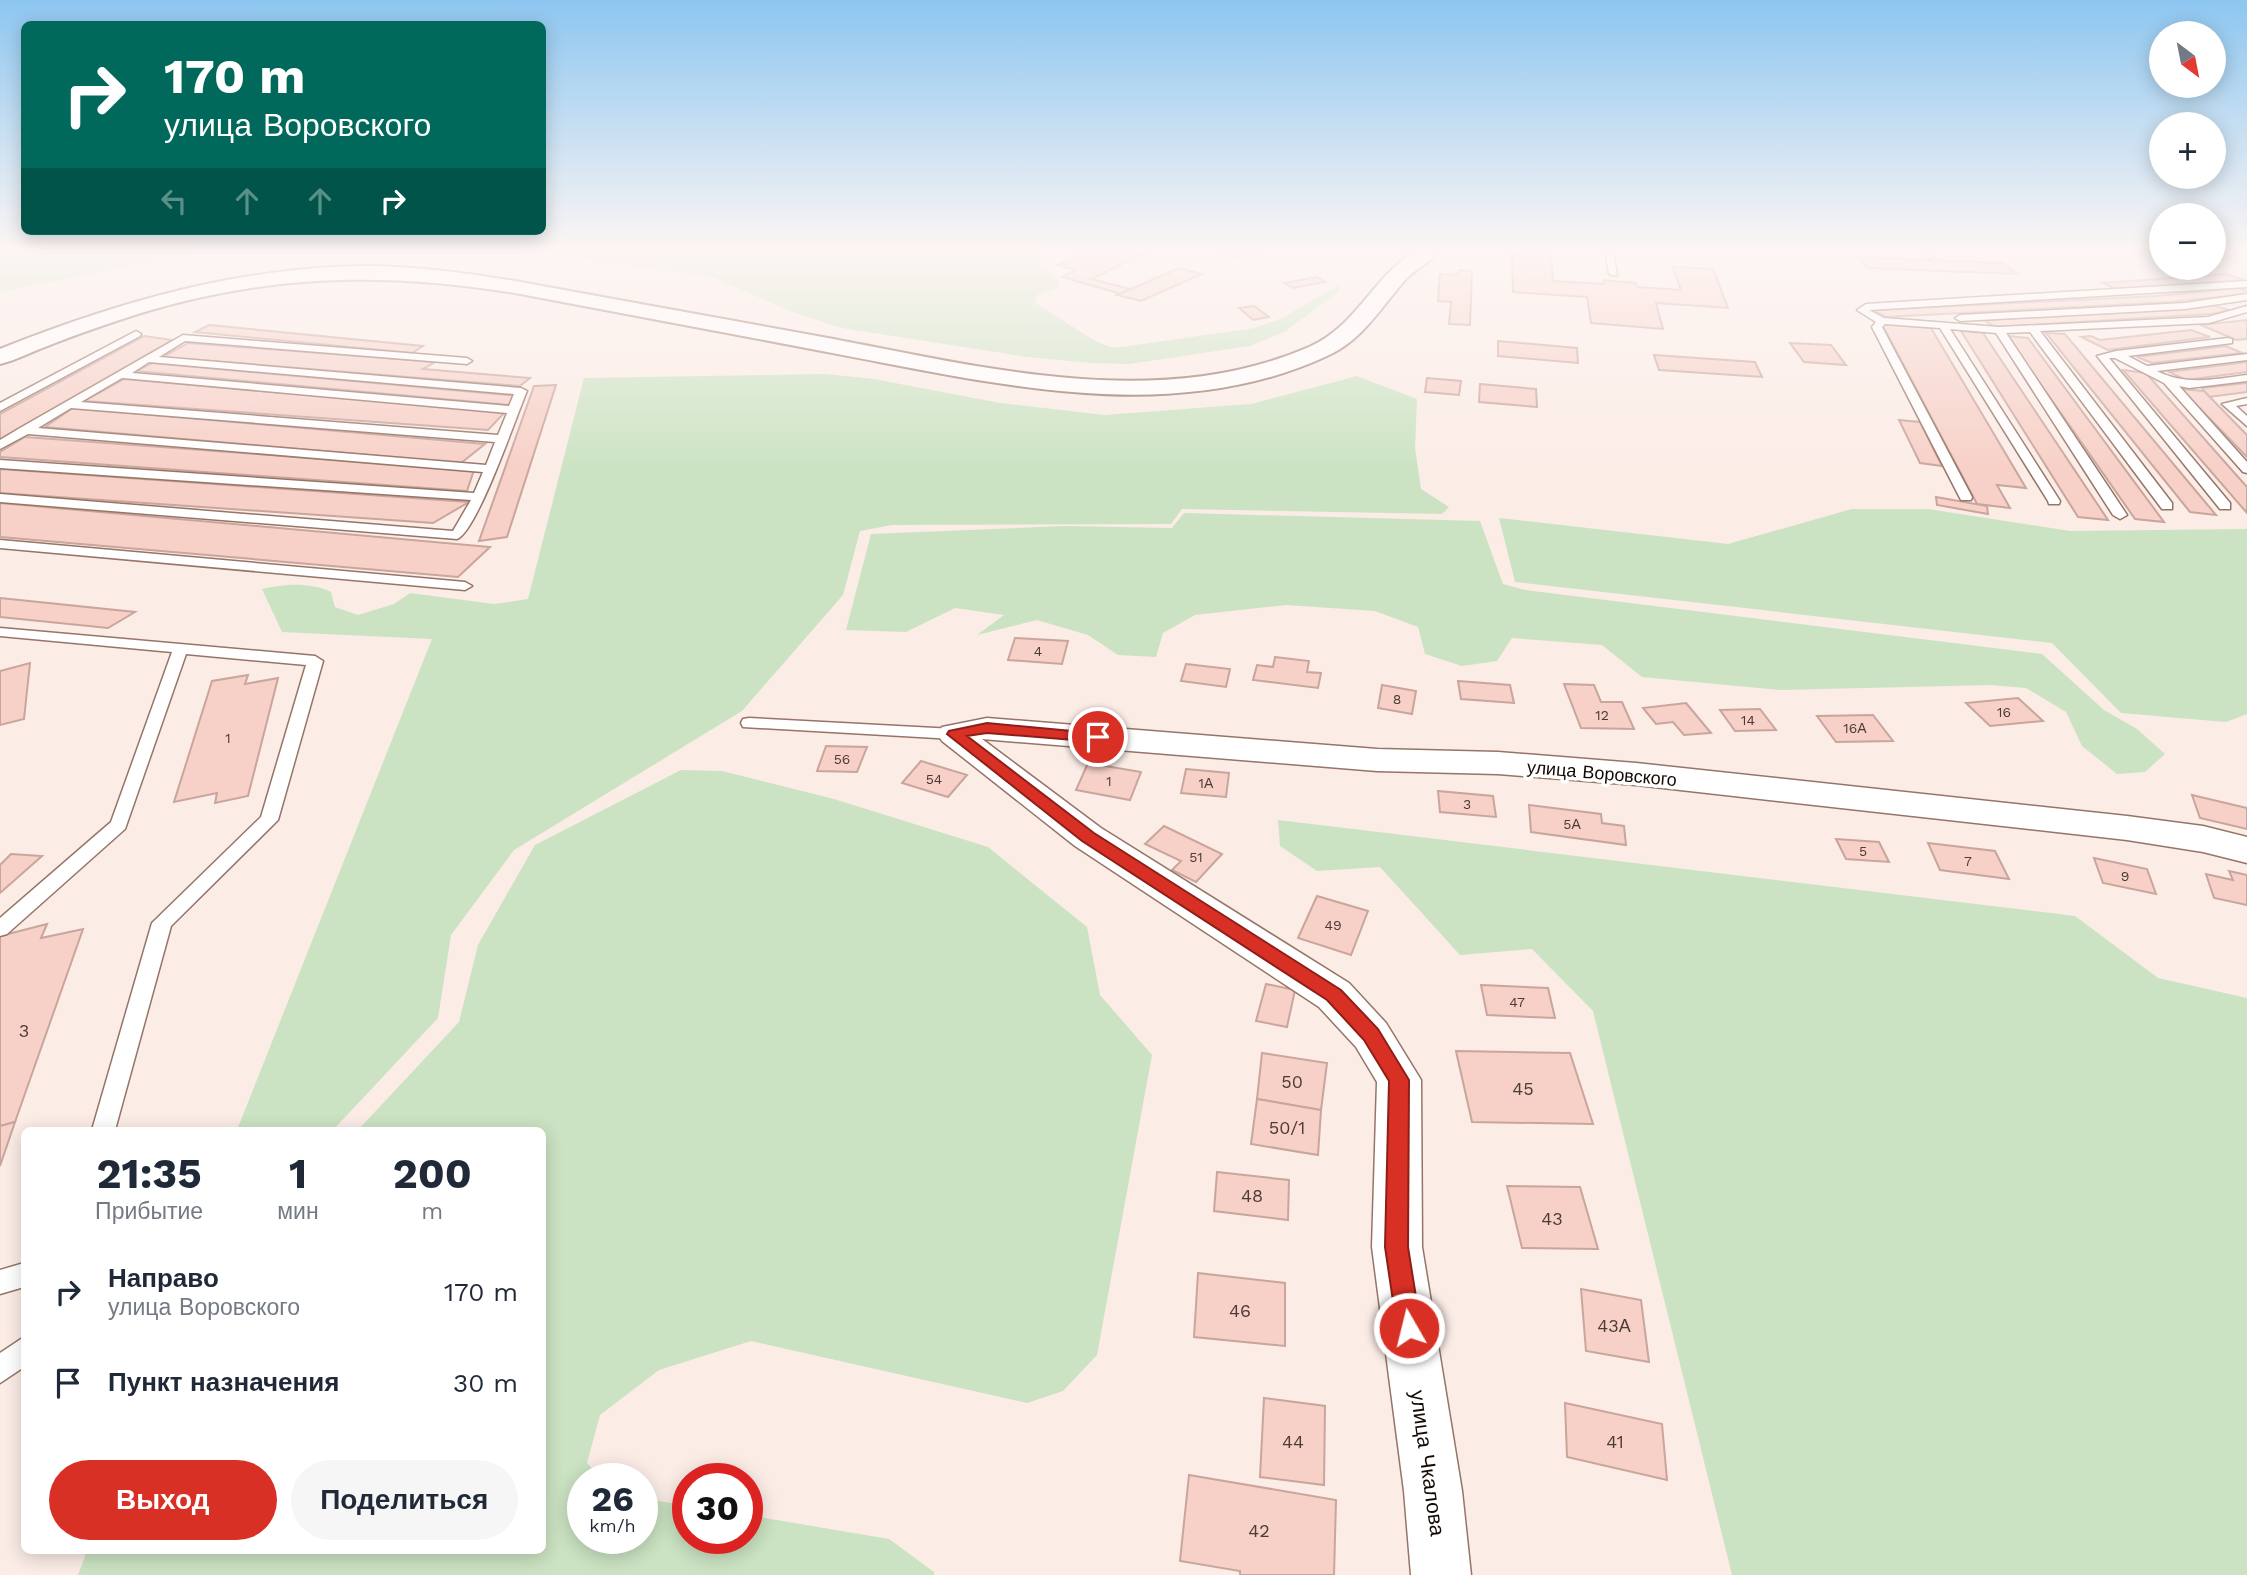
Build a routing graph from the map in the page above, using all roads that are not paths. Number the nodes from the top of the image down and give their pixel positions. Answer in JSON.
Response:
{"nodes":[{"id":1,"x":79,"y":326,"type":"edge"},
{"id":2,"x":718,"y":326,"type":"edge"},
{"id":3,"x":1356,"y":326,"type":"edge"},
{"id":4,"x":1878,"y":326,"type":"edge"},
{"id":5,"x":1932,"y":326,"type":"edge"},
{"id":6,"x":1938,"y":326,"type":"junction"},
{"id":7,"x":2097,"y":326,"type":"edge"},
{"id":8,"x":2191,"y":326,"type":"edge"},
{"id":9,"x":2033,"y":329,"type":"junction"},
{"id":10,"x":1999,"y":330,"type":"junction"},
{"id":11,"x":136,"y":334,"type":"dead end"},
{"id":12,"x":2228,"y":341,"type":"junction"},
{"id":13,"x":2247,"y":349,"type":"edge"},
{"id":14,"x":2116,"y":354,"type":"junction"},
{"id":15,"x":0,"y":357,"type":"edge"},
{"id":16,"x":2247,"y":357,"type":"edge"},
{"id":17,"x":149,"y":359,"type":"junction"},
{"id":18,"x":467,"y":361,"type":"dead end"},
{"id":19,"x":2145,"y":369,"type":"junction"},
{"id":20,"x":123,"y":375,"type":"junction"},
{"id":21,"x":2247,"y":378,"type":"edge"},
{"id":22,"x":2168,"y":381,"type":"junction"},
{"id":23,"x":2247,"y":401,"type":"edge"},
{"id":24,"x":71,"y":405,"type":"junction"},
{"id":25,"x":0,"y":408,"type":"edge"},
{"id":26,"x":514,"y":410,"type":"junction"},
{"id":27,"x":2247,"y":423,"type":"edge"},
{"id":28,"x":24,"y":430,"type":"junction"},
{"id":29,"x":500,"y":439,"type":"junction"},
{"id":30,"x":0,"y":445,"type":"edge"},
{"id":31,"x":0,"y":464,"type":"edge"},
{"id":32,"x":491,"y":469,"type":"junction"},
{"id":33,"x":2247,"y":469,"type":"edge"},
{"id":34,"x":479,"y":497,"type":"junction"},
{"id":35,"x":1966,"y":497,"type":"dead end"},
{"id":36,"x":0,"y":498,"type":"edge"},
{"id":37,"x":2054,"y":501,"type":"dead end"},
{"id":38,"x":2167,"y":506,"type":"dead end"},
{"id":39,"x":2225,"y":506,"type":"dead end"},
{"id":40,"x":2120,"y":515,"type":"dead end"},
{"id":41,"x":0,"y":544,"type":"edge"},
{"id":42,"x":465,"y":586,"type":"dead end"},
{"id":43,"x":2,"y":633,"type":"edge"},
{"id":44,"x":180,"y":650,"type":"junction"},
{"id":45,"x":749,"y":723,"type":"dead end"},
{"id":46,"x":954,"y":734,"type":"junction"},
{"id":47,"x":2247,"y":850,"type":"edge"},
{"id":48,"x":0,"y":929,"type":"edge"},
{"id":49,"x":105,"y":1127,"type":"edge"},
{"id":50,"x":21,"y":1276,"type":"edge"},
{"id":51,"x":0,"y":1282,"type":"edge"},
{"id":52,"x":21,"y":1352,"type":"edge"},
{"id":53,"x":0,"y":1370,"type":"edge"},
{"id":54,"x":1441,"y":1575,"type":"edge"}],
"edges":[{"from":1,"to":15,"type":"main road"},
{"from":2,"to":3,"type":"main road"},
{"from":4,"to":35,"type":"lane"},
{"from":5,"to":6,"type":"lane"},
{"from":6,"to":10,"type":"lane"},
{"from":6,"to":37,"type":"lane"},
{"from":7,"to":9,"type":"lane"},
{"from":8,"to":12,"type":"lane"},
{"from":9,"to":10,"type":"lane"},
{"from":9,"to":38,"type":"lane"},
{"from":10,"to":40,"type":"lane"},
{"from":11,"to":25,"type":"lane"},
{"from":12,"to":13,"type":"lane"},
{"from":12,"to":14,"type":"lane"},
{"from":14,"to":19,"type":"lane"},
{"from":14,"to":39,"type":"lane"},
{"from":16,"to":19,"type":"lane"},
{"from":17,"to":18,"type":"lane"},
{"from":17,"to":20,"type":"lane"},
{"from":17,"to":26,"type":"lane"},
{"from":19,"to":22,"type":"lane"},
{"from":20,"to":24,"type":"lane"},
{"from":20,"to":26,"type":"lane"},
{"from":21,"to":22,"type":"lane"},
{"from":22,"to":33,"type":"lane"},
{"from":23,"to":27,"type":"lane"},
{"from":24,"to":28,"type":"lane"},
{"from":24,"to":29,"type":"lane"},
{"from":26,"to":29,"type":"lane"},
{"from":28,"to":30,"type":"lane"},
{"from":28,"to":32,"type":"lane"},
{"from":29,"to":32,"type":"lane"},
{"from":31,"to":34,"type":"lane"},
{"from":32,"to":34,"type":"lane"},
{"from":34,"to":36,"type":"lane"},
{"from":41,"to":42,"type":"lane"},
{"from":43,"to":44,"type":"lane"},
{"from":44,"to":48,"type":"lane"},
{"from":44,"to":49,"type":"lane"},
{"from":45,"to":46,"type":"lane"},
{"from":46,"to":47,"type":"street","name":"улица Воровского"},
{"from":46,"to":54,"type":"street","name":"улица Чкалова"},
{"from":50,"to":51,"type":"lane"},
{"from":52,"to":53,"type":"lane"}]}
